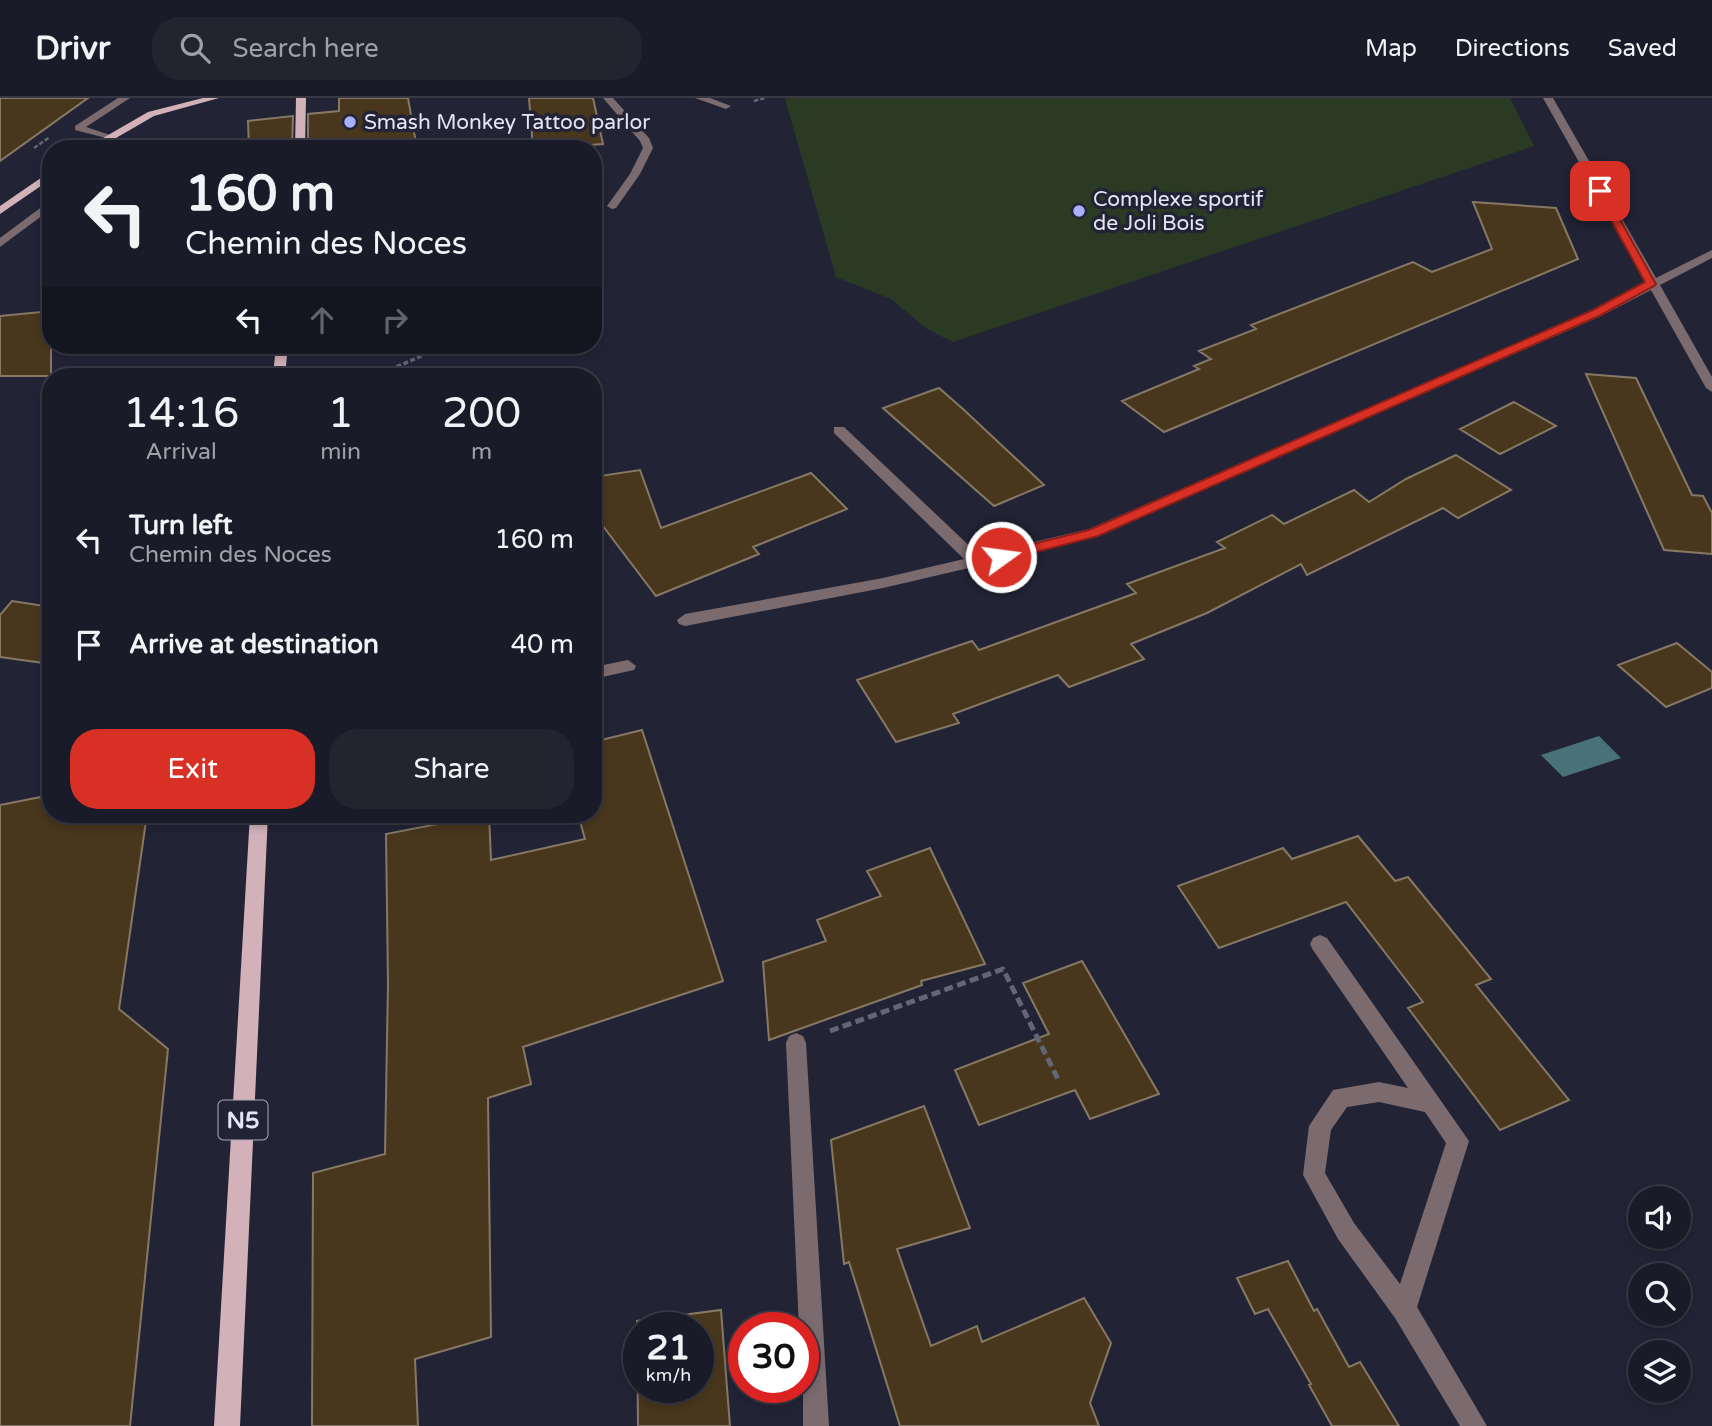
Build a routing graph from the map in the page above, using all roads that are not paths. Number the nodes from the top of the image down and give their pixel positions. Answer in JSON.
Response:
{"nodes":[{"id":1,"x":125,"y":98,"type":"edge"},
{"id":2,"x":214,"y":98,"type":"edge"},
{"id":3,"x":301,"y":98,"type":"edge"},
{"id":4,"x":608,"y":98,"type":"edge"},
{"id":5,"x":700,"y":98,"type":"edge"},
{"id":6,"x":1548,"y":98,"type":"edge"},
{"id":7,"x":726,"y":106,"type":"dead end"},
{"id":8,"x":106,"y":137,"type":"junction"},
{"id":9,"x":102,"y":140,"type":"edge"},
{"id":10,"x":300,"y":140,"type":"edge"},
{"id":11,"x":42,"y":181,"type":"edge"},
{"id":12,"x":612,"y":206,"type":"dead end"},
{"id":13,"x":42,"y":210,"type":"edge"},
{"id":14,"x":0,"y":211,"type":"edge"},
{"id":15,"x":0,"y":244,"type":"edge"},
{"id":16,"x":1712,"y":253,"type":"edge"},
{"id":17,"x":1651,"y":284,"type":"junction"},
{"id":18,"x":1712,"y":388,"type":"edge"},
{"id":19,"x":839,"y":430,"type":"dead end"},
{"id":20,"x":978,"y":562,"type":"junction"},
{"id":21,"x":685,"y":620,"type":"dead end"},
{"id":22,"x":628,"y":666,"type":"dead end"},
{"id":23,"x":602,"y":671,"type":"edge"},
{"id":24,"x":259,"y":823,"type":"edge"},
{"id":25,"x":1320,"y":944,"type":"dead end"},
{"id":26,"x":796,"y":1043,"type":"road end"},
{"id":27,"x":1431,"y":1103,"type":"junction"},
{"id":28,"x":1404,"y":1309,"type":"junction"},
{"id":29,"x":227,"y":1426,"type":"edge"},
{"id":30,"x":816,"y":1426,"type":"edge"},
{"id":31,"x":1474,"y":1426,"type":"edge"}],
"edges":[{"from":1,"to":8,"type":"street"},
{"from":2,"to":8,"type":"main road"},
{"from":3,"to":10,"type":"main road"},
{"from":4,"to":12,"type":"street"},
{"from":5,"to":7,"type":"street"},
{"from":6,"to":17,"type":"street"},
{"from":8,"to":9,"type":"main road"},
{"from":11,"to":14,"type":"main road"},
{"from":13,"to":15,"type":"street"},
{"from":16,"to":17,"type":"street"},
{"from":17,"to":18,"type":"street"},
{"from":17,"to":20,"type":"street"},
{"from":19,"to":20,"type":"street"},
{"from":20,"to":21,"type":"street"},
{"from":22,"to":23,"type":"street"},
{"from":24,"to":29,"type":"main road","number":"N5"},
{"from":25,"to":27,"type":"street"},
{"from":26,"to":30,"type":"street"},
{"from":27,"to":28,"type":"street"},
{"from":27,"to":28,"type":"street"},
{"from":28,"to":31,"type":"street"}]}
